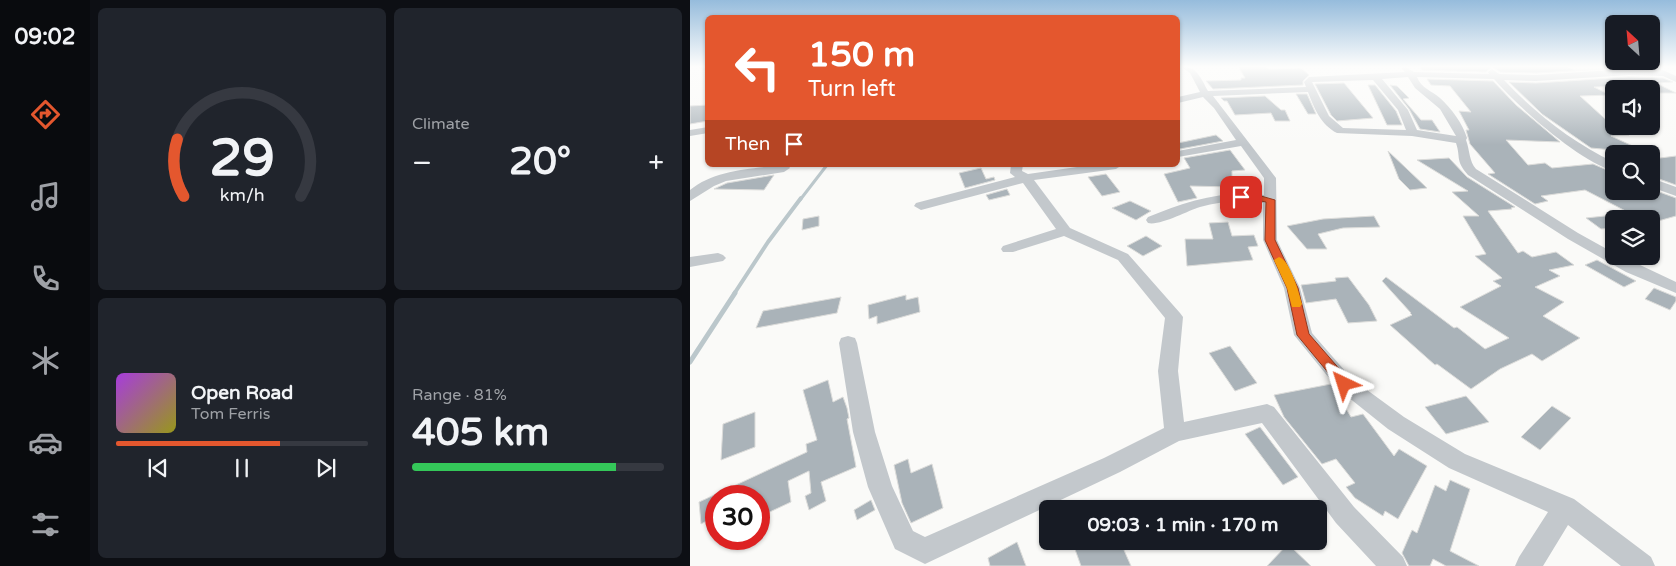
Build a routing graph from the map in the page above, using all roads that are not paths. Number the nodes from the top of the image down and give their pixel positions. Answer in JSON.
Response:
{"nodes":[{"id":1,"x":1239,"y":92,"type":"edge"},
{"id":2,"x":1313,"y":92,"type":"edge"},
{"id":3,"x":1388,"y":92,"type":"edge"},
{"id":4,"x":1427,"y":92,"type":"edge"},
{"id":5,"x":1511,"y":92,"type":"edge"},
{"id":6,"x":1205,"y":94,"type":"junction"},
{"id":7,"x":1180,"y":100,"type":"edge"},
{"id":8,"x":705,"y":130,"type":"edge"},
{"id":9,"x":690,"y":133,"type":"edge"},
{"id":10,"x":1412,"y":133,"type":"junction"},
{"id":11,"x":1460,"y":140,"type":"junction"},
{"id":12,"x":1243,"y":142,"type":"junction"},
{"id":13,"x":1180,"y":154,"type":"edge"},
{"id":14,"x":1605,"y":162,"type":"edge"},
{"id":15,"x":1089,"y":167,"type":"edge"},
{"id":16,"x":784,"y":168,"type":"dead end"},
{"id":17,"x":1022,"y":172,"type":"edge"},
{"id":18,"x":1660,"y":186,"type":"edge"},
{"id":19,"x":1676,"y":192,"type":"edge"},
{"id":20,"x":690,"y":197,"type":"edge"},
{"id":21,"x":1270,"y":200,"type":"junction"},
{"id":22,"x":921,"y":206,"type":"dead end"},
{"id":23,"x":1153,"y":220,"type":"dead end"},
{"id":24,"x":1065,"y":231,"type":"junction"},
{"id":25,"x":1008,"y":249,"type":"dead end"},
{"id":26,"x":718,"y":258,"type":"dead end"},
{"id":27,"x":690,"y":262,"type":"edge"},
{"id":28,"x":1676,"y":288,"type":"edge"},
{"id":29,"x":848,"y":343,"type":"dead end"},
{"id":30,"x":1175,"y":433,"type":"junction"},
{"id":31,"x":1565,"y":507,"type":"junction"},
{"id":32,"x":1394,"y":566,"type":"edge"},
{"id":33,"x":1528,"y":566,"type":"edge"},
{"id":34,"x":1642,"y":566,"type":"edge"}],
"edges":[{"from":1,"to":6,"type":"street"},
{"from":2,"to":10,"type":"street"},
{"from":3,"to":10,"type":"street"},
{"from":4,"to":11,"type":"street"},
{"from":5,"to":14,"type":"street"},
{"from":6,"to":7,"type":"street"},
{"from":6,"to":12,"type":"street"},
{"from":8,"to":9,"type":"street"},
{"from":10,"to":11,"type":"street"},
{"from":11,"to":28,"type":"street"},
{"from":12,"to":13,"type":"street"},
{"from":12,"to":21,"type":"street"},
{"from":15,"to":17,"type":"street"},
{"from":16,"to":20,"type":"street"},
{"from":17,"to":22,"type":"street"},
{"from":17,"to":24,"type":"street"},
{"from":18,"to":19,"type":"street"},
{"from":21,"to":23,"type":"street"},
{"from":21,"to":31,"type":"street"},
{"from":24,"to":25,"type":"street"},
{"from":24,"to":30,"type":"street"},
{"from":26,"to":27,"type":"street"},
{"from":29,"to":30,"type":"street"},
{"from":30,"to":32,"type":"street"},
{"from":31,"to":33,"type":"street"},
{"from":31,"to":34,"type":"street"}]}
